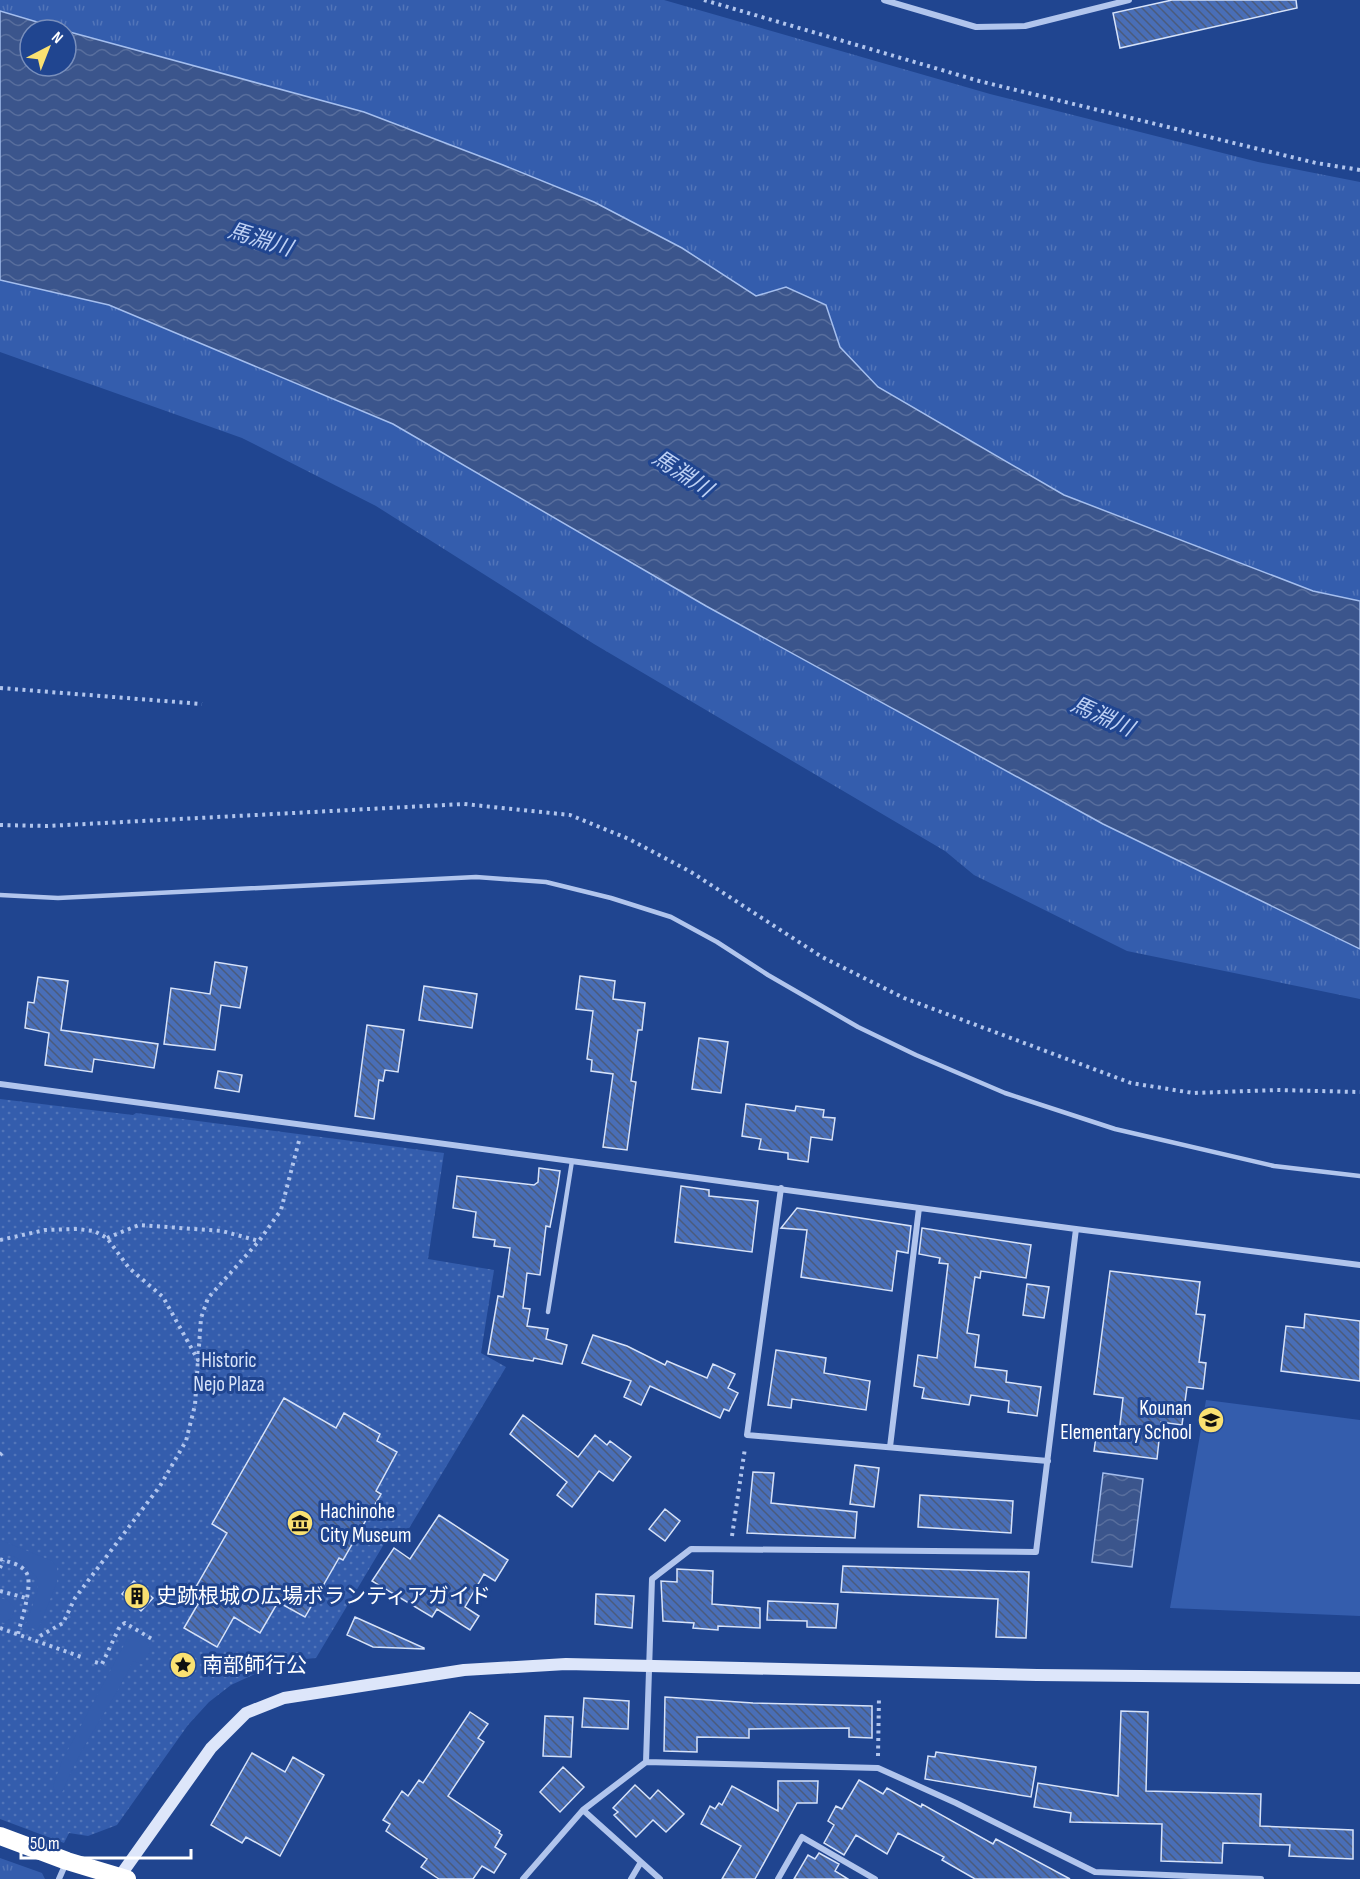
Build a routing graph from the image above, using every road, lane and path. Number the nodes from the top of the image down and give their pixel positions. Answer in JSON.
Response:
{"nodes":[{"id":1,"x":704,"y":0,"type":"edge"},
{"id":2,"x":884,"y":0,"type":"edge"},
{"id":3,"x":1129,"y":0,"type":"edge"},
{"id":4,"x":1102,"y":3,"type":"edge"},
{"id":5,"x":1360,"y":170,"type":"edge"},
{"id":6,"x":0,"y":688,"type":"edge"},
{"id":7,"x":202,"y":704,"type":"dead end"},
{"id":8,"x":0,"y":895,"type":"edge"},
{"id":9,"x":0,"y":1084,"type":"edge"},
{"id":10,"x":303,"y":1125,"type":"junction"},
{"id":11,"x":572,"y":1161,"type":"junction"},
{"id":12,"x":1360,"y":1176,"type":"edge"},
{"id":13,"x":781,"y":1188,"type":"junction"},
{"id":14,"x":919,"y":1208,"type":"junction"},
{"id":15,"x":1076,"y":1229,"type":"junction"},
{"id":16,"x":106,"y":1238,"type":"junction"},
{"id":17,"x":0,"y":1240,"type":"edge"},
{"id":18,"x":259,"y":1241,"type":"junction"},
{"id":19,"x":1360,"y":1264,"type":"edge"},
{"id":20,"x":548,"y":1312,"type":"dead end"},
{"id":21,"x":198,"y":1360,"type":"junction"},
{"id":22,"x":747,"y":1435,"type":"junction"},
{"id":23,"x":890,"y":1446,"type":"junction"},
{"id":24,"x":1048,"y":1461,"type":"junction"},
{"id":25,"x":730,"y":1549,"type":"junction"},
{"id":26,"x":1,"y":1560,"type":"edge"},
{"id":27,"x":0,"y":1568,"type":"edge"},
{"id":28,"x":0,"y":1591,"type":"edge"},
{"id":29,"x":26,"y":1598,"type":"junction"},
{"id":30,"x":0,"y":1628,"type":"edge"},
{"id":31,"x":18,"y":1634,"type":"junction"},
{"id":32,"x":40,"y":1636,"type":"dead end"},
{"id":33,"x":152,"y":1638,"type":"dead end"},
{"id":34,"x":84,"y":1658,"type":"dead end"},
{"id":35,"x":95,"y":1662,"type":"dead end"},
{"id":36,"x":649,"y":1665,"type":"junction"},
{"id":37,"x":1360,"y":1678,"type":"edge"},
{"id":38,"x":879,"y":1697,"type":"dead end"},
{"id":39,"x":646,"y":1762,"type":"junction"},
{"id":40,"x":878,"y":1768,"type":"junction"},
{"id":41,"x":583,"y":1810,"type":"junction"},
{"id":42,"x":0,"y":1836,"type":"edge"},
{"id":43,"x":67,"y":1861,"type":"junction"},
{"id":44,"x":641,"y":1862,"type":"junction"},
{"id":45,"x":1095,"y":1872,"type":"junction"},
{"id":46,"x":123,"y":1877,"type":"edge"},
{"id":47,"x":59,"y":1879,"type":"edge"},
{"id":48,"x":523,"y":1879,"type":"edge"},
{"id":49,"x":631,"y":1879,"type":"edge"},
{"id":50,"x":660,"y":1879,"type":"edge"},
{"id":51,"x":778,"y":1879,"type":"edge"},
{"id":52,"x":875,"y":1879,"type":"edge"},
{"id":53,"x":1091,"y":1879,"type":"edge"},
{"id":54,"x":1261,"y":1879,"type":"edge"}],
"edges":[{"from":1,"to":5,"type":"path"},
{"from":2,"to":4,"type":"street"},
{"from":3,"to":4,"type":"street"},
{"from":6,"to":7,"type":"path"},
{"from":8,"to":12,"type":"lane"},
{"from":9,"to":10,"type":"street"},
{"from":10,"to":11,"type":"street"},
{"from":10,"to":18,"type":"path"},
{"from":11,"to":13,"type":"street"},
{"from":11,"to":20,"type":"lane"},
{"from":13,"to":14,"type":"street"},
{"from":13,"to":22,"type":"street"},
{"from":14,"to":15,"type":"street"},
{"from":14,"to":23,"type":"street"},
{"from":15,"to":19,"type":"street"},
{"from":15,"to":24,"type":"street"},
{"from":16,"to":17,"type":"path"},
{"from":16,"to":18,"type":"path"},
{"from":16,"to":21,"type":"path"},
{"from":18,"to":21,"type":"path"},
{"from":21,"to":32,"type":"path"},
{"from":22,"to":23,"type":"street"},
{"from":22,"to":25,"type":"path"},
{"from":23,"to":24,"type":"street"},
{"from":24,"to":25,"type":"street"},
{"from":25,"to":36,"type":"street"},
{"from":26,"to":27,"type":"path"},
{"from":26,"to":29,"type":"path"},
{"from":28,"to":29,"type":"path"},
{"from":29,"to":31,"type":"path"},
{"from":30,"to":31,"type":"path"},
{"from":31,"to":34,"type":"path"},
{"from":33,"to":35,"type":"path"},
{"from":36,"to":37,"type":"street"},
{"from":36,"to":39,"type":"street"},
{"from":36,"to":46,"type":"street"},
{"from":38,"to":40,"type":"path"},
{"from":39,"to":40,"type":"street"},
{"from":39,"to":41,"type":"street"},
{"from":40,"to":45,"type":"street"},
{"from":41,"to":44,"type":"street"},
{"from":41,"to":48,"type":"street"},
{"from":42,"to":43,"type":"highway"},
{"from":43,"to":46,"type":"highway"},
{"from":43,"to":47,"type":"street"},
{"from":44,"to":49,"type":"street"},
{"from":44,"to":50,"type":"street"},
{"from":45,"to":53,"type":"street"},
{"from":45,"to":54,"type":"street"},
{"from":51,"to":52,"type":"street"}]}
